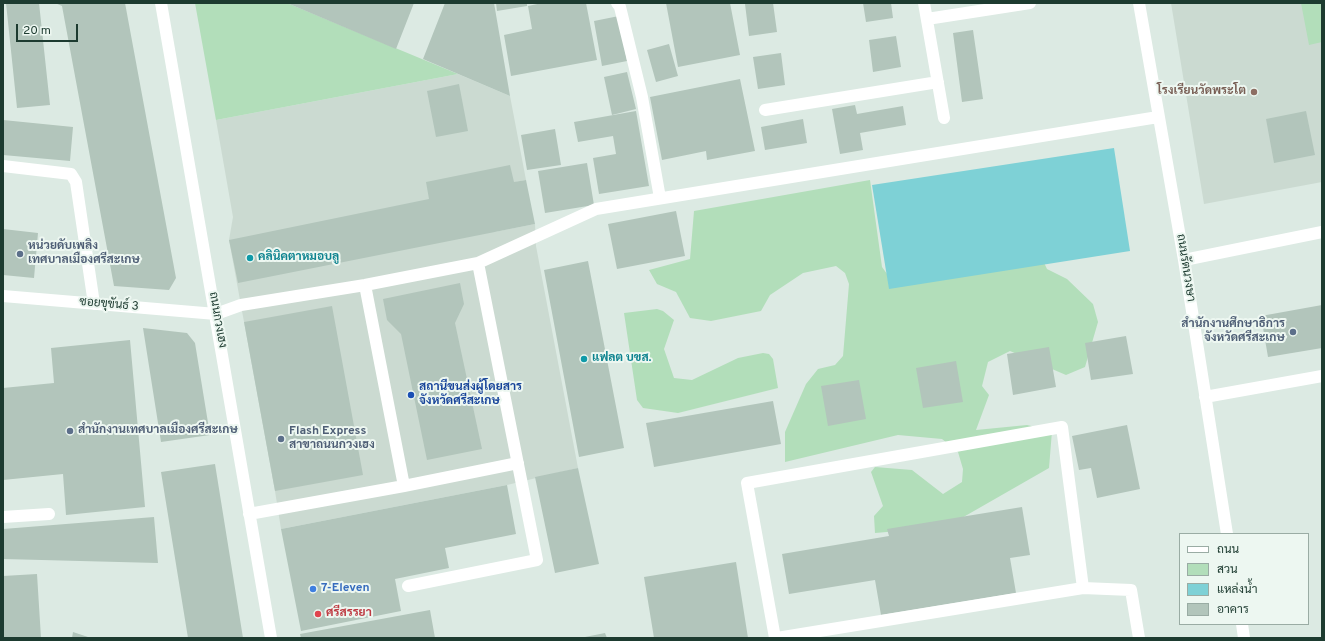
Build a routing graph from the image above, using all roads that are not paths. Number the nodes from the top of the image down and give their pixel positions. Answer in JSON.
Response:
{"nodes":[{"id":1,"x":161,"y":3,"type":"edge"},
{"id":2,"x":617,"y":3,"type":"edge"},
{"id":3,"x":924,"y":3,"type":"edge"},
{"id":4,"x":1030,"y":3,"type":"edge"},
{"id":5,"x":1139,"y":3,"type":"edge"},
{"id":6,"x":927,"y":19,"type":"junction"},
{"id":7,"x":938,"y":82,"type":"junction"},
{"id":8,"x":765,"y":110,"type":"dead end"},
{"id":9,"x":1158,"y":117,"type":"junction"},
{"id":10,"x":944,"y":118,"type":"dead end"},
{"id":11,"x":3,"y":166,"type":"edge"},
{"id":12,"x":660,"y":198,"type":"junction"},
{"id":13,"x":1322,"y":232,"type":"edge"},
{"id":14,"x":1184,"y":260,"type":"junction"},
{"id":15,"x":478,"y":263,"type":"junction"},
{"id":16,"x":365,"y":285,"type":"junction"},
{"id":17,"x":3,"y":296,"type":"edge"},
{"id":18,"x":94,"y":304,"type":"junction"},
{"id":19,"x":216,"y":314,"type":"junction"},
{"id":20,"x":1322,"y":376,"type":"edge"},
{"id":21,"x":1205,"y":397,"type":"junction"},
{"id":22,"x":518,"y":463,"type":"junction"},
{"id":23,"x":404,"y":486,"type":"junction"},
{"id":24,"x":49,"y":514,"type":"dead end"},
{"id":25,"x":250,"y":514,"type":"junction"},
{"id":26,"x":3,"y":517,"type":"edge"},
{"id":27,"x":1227,"y":533,"type":"edge"},
{"id":28,"x":408,"y":586,"type":"dead end"},
{"id":29,"x":1083,"y":588,"type":"junction"},
{"id":30,"x":1242,"y":625,"type":"edge"},
{"id":31,"x":271,"y":638,"type":"edge"},
{"id":32,"x":776,"y":638,"type":"edge"},
{"id":33,"x":1139,"y":638,"type":"edge"},
{"id":34,"x":1244,"y":638,"type":"edge"}],
"edges":[{"from":1,"to":19,"type":"street","name":"ถนนกวงเฮง"},
{"from":2,"to":12,"type":"street"},
{"from":3,"to":6,"type":"street"},
{"from":4,"to":6,"type":"street"},
{"from":5,"to":9,"type":"street","name":"ถนนรัตนวงษา"},
{"from":6,"to":7,"type":"street"},
{"from":7,"to":8,"type":"street"},
{"from":7,"to":10,"type":"street"},
{"from":9,"to":12,"type":"street"},
{"from":9,"to":14,"type":"street","name":"ถนนรัตนวงษา"},
{"from":11,"to":18,"type":"street"},
{"from":12,"to":15,"type":"street"},
{"from":13,"to":14,"type":"street"},
{"from":14,"to":21,"type":"street","name":"ถนนรัตนวงษา"},
{"from":15,"to":16,"type":"street"},
{"from":15,"to":22,"type":"street"},
{"from":16,"to":19,"type":"street"},
{"from":16,"to":23,"type":"street"},
{"from":17,"to":18,"type":"street","name":"ซอยขุขันธ์ 3"},
{"from":18,"to":19,"type":"street","name":"ซอยขุขันธ์ 3"},
{"from":19,"to":25,"type":"street","name":"ถนนกวงเฮง"},
{"from":20,"to":21,"type":"street"},
{"from":21,"to":27,"type":"street","name":"ถนนรัตนวงษา"},
{"from":22,"to":23,"type":"street"},
{"from":22,"to":28,"type":"street"},
{"from":23,"to":25,"type":"street"},
{"from":24,"to":26,"type":"street"},
{"from":25,"to":31,"type":"street","name":"ถนนกวงเฮง"},
{"from":29,"to":32,"type":"street"},
{"from":29,"to":32,"type":"street"},
{"from":29,"to":33,"type":"street"},
{"from":30,"to":34,"type":"street"}]}
